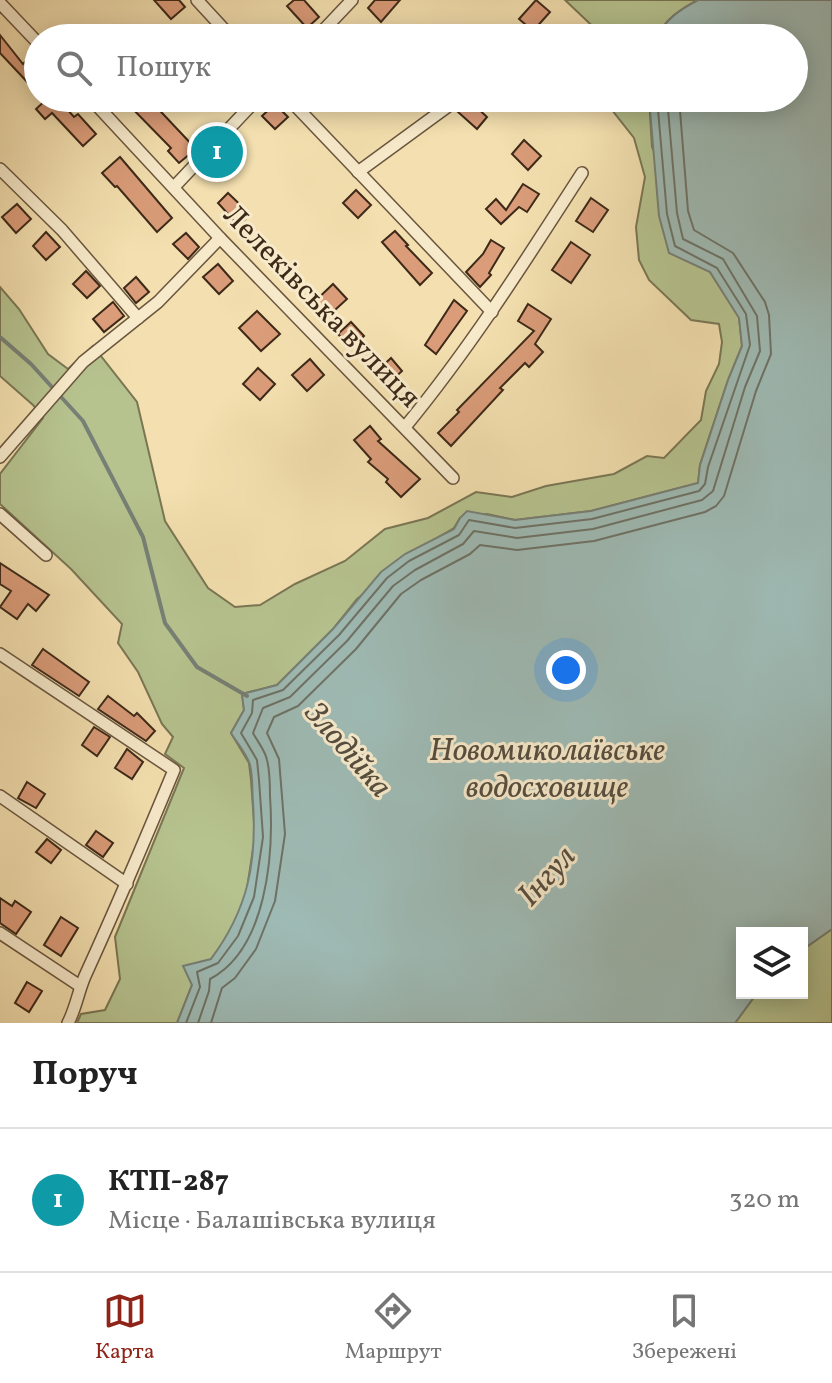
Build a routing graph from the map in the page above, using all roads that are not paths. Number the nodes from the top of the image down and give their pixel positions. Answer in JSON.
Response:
{"nodes":[{"id":1,"x":197,"y":0,"type":"edge"},
{"id":2,"x":352,"y":0,"type":"edge"},
{"id":3,"x":0,"y":3,"type":"edge"},
{"id":4,"x":219,"y":24,"type":"edge"},
{"id":5,"x":329,"y":24,"type":"edge"},
{"id":6,"x":24,"y":28,"type":"edge"},
{"id":7,"x":103,"y":112,"type":"edge"},
{"id":8,"x":245,"y":112,"type":"edge"},
{"id":9,"x":301,"y":112,"type":"edge"},
{"id":10,"x":440,"y":112,"type":"edge"},
{"id":11,"x":0,"y":169,"type":"edge"},
{"id":12,"x":358,"y":172,"type":"junction"},
{"id":13,"x":582,"y":173,"type":"dead end"},
{"id":14,"x":174,"y":187,"type":"junction"},
{"id":15,"x":220,"y":238,"type":"junction"},
{"id":16,"x":492,"y":312,"type":"junction"},
{"id":17,"x":138,"y":318,"type":"junction"},
{"id":18,"x":405,"y":427,"type":"junction"},
{"id":19,"x":0,"y":457,"type":"edge"},
{"id":20,"x":453,"y":478,"type":"dead end"},
{"id":21,"x":0,"y":514,"type":"edge"},
{"id":22,"x":46,"y":555,"type":"dead end"},
{"id":23,"x":0,"y":654,"type":"edge"},
{"id":24,"x":0,"y":796,"type":"edge"},
{"id":25,"x":127,"y":884,"type":"junction"},
{"id":26,"x":0,"y":933,"type":"edge"},
{"id":27,"x":80,"y":986,"type":"junction"},
{"id":28,"x":68,"y":1023,"type":"edge"}],
"edges":[{"from":1,"to":4,"type":"street"},
{"from":2,"to":5,"type":"street"},
{"from":3,"to":6,"type":"street"},
{"from":7,"to":14,"type":"street","name":"Лелеківська вулиця"},
{"from":8,"to":14,"type":"street"},
{"from":9,"to":12,"type":"street"},
{"from":10,"to":12,"type":"street"},
{"from":11,"to":17,"type":"street"},
{"from":12,"to":16,"type":"street"},
{"from":13,"to":16,"type":"street"},
{"from":14,"to":15,"type":"street","name":"Лелеківська вулиця"},
{"from":15,"to":17,"type":"street"},
{"from":15,"to":18,"type":"street","name":"Лелеківська вулиця"},
{"from":16,"to":18,"type":"street"},
{"from":17,"to":19,"type":"street"},
{"from":18,"to":20,"type":"street","name":"Лелеківська вулиця"},
{"from":21,"to":22,"type":"street"},
{"from":23,"to":25,"type":"street"},
{"from":24,"to":25,"type":"street"},
{"from":25,"to":27,"type":"street"},
{"from":26,"to":27,"type":"street"},
{"from":27,"to":28,"type":"street"}]}
